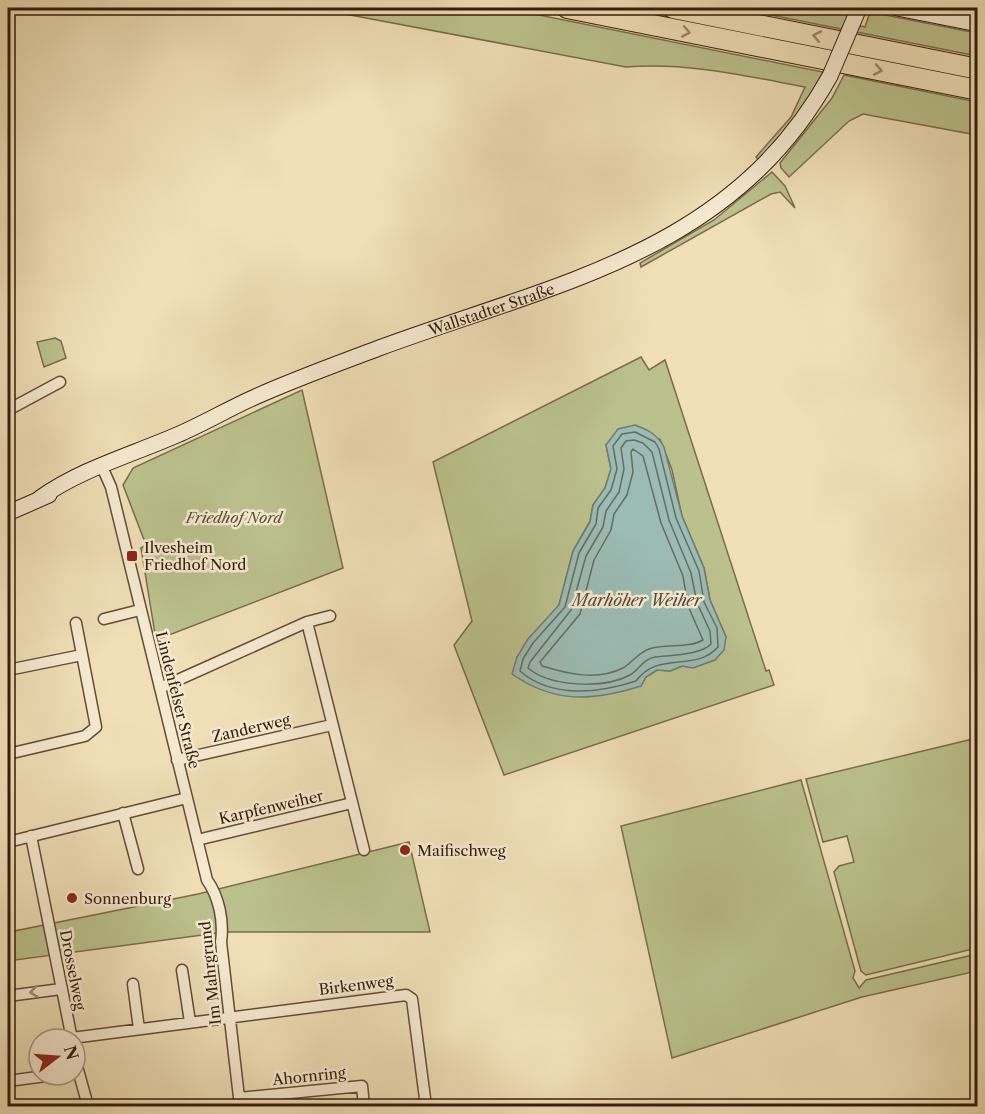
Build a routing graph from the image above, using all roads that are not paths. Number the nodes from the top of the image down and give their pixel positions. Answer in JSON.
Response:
{"nodes":[{"id":1,"x":567,"y":8,"type":"edge"},
{"id":2,"x":673,"y":8,"type":"edge"},
{"id":3,"x":859,"y":8,"type":"edge"},
{"id":4,"x":897,"y":8,"type":"edge"},
{"id":5,"x":978,"y":24,"type":"edge"},
{"id":6,"x":978,"y":69,"type":"edge"},
{"id":7,"x":978,"y":90,"type":"edge"},
{"id":8,"x":60,"y":382,"type":"dead end"},
{"id":9,"x":8,"y":411,"type":"edge"},
{"id":10,"x":102,"y":467,"type":"junction"},
{"id":11,"x":8,"y":513,"type":"edge"},
{"id":12,"x":140,"y":610,"type":"junction"},
{"id":13,"x":330,"y":616,"type":"dead end"},
{"id":14,"x":104,"y":619,"type":"dead end"},
{"id":15,"x":307,"y":622,"type":"junction"},
{"id":16,"x":76,"y":623,"type":"dead end"},
{"id":17,"x":82,"y":655,"type":"junction"},
{"id":18,"x":8,"y":670,"type":"edge"},
{"id":19,"x":160,"y":688,"type":"junction"},
{"id":20,"x":332,"y":725,"type":"junction"},
{"id":21,"x":8,"y":754,"type":"edge"},
{"id":22,"x":177,"y":760,"type":"junction"},
{"id":23,"x":187,"y":798,"type":"junction"},
{"id":24,"x":352,"y":803,"type":"junction"},
{"id":25,"x":123,"y":813,"type":"junction"},
{"id":26,"x":31,"y":836,"type":"junction"},
{"id":27,"x":197,"y":840,"type":"junction"},
{"id":28,"x":8,"y":842,"type":"edge"},
{"id":29,"x":364,"y":850,"type":"dead end"},
{"id":30,"x":138,"y":869,"type":"dead end"},
{"id":31,"x":182,"y":970,"type":"dead end"},
{"id":32,"x":134,"y":984,"type":"dead end"},
{"id":33,"x":61,"y":989,"type":"junction"},
{"id":34,"x":8,"y":996,"type":"edge"},
{"id":35,"x":230,"y":1017,"type":"junction"},
{"id":36,"x":190,"y":1022,"type":"junction"},
{"id":37,"x":69,"y":1027,"type":"edge"},
{"id":38,"x":139,"y":1029,"type":"junction"},
{"id":39,"x":87,"y":1037,"type":"edge"},
{"id":40,"x":27,"y":1078,"type":"edge"},
{"id":41,"x":8,"y":1081,"type":"edge"},
{"id":42,"x":81,"y":1087,"type":"edge"},
{"id":43,"x":240,"y":1102,"type":"edge"},
{"id":44,"x":88,"y":1107,"type":"edge"},
{"id":45,"x":364,"y":1107,"type":"edge"},
{"id":46,"x":426,"y":1107,"type":"edge"}],
"edges":[{"from":1,"to":7,"type":"highway","one_way":true},
{"from":6,"to":2,"type":"highway","one_way":true},
{"from":3,"to":10,"type":"main road","name":"Wallstadter Straße","bridge":true},
{"from":4,"to":5,"type":"main road"},
{"from":8,"to":9,"type":"street"},
{"from":10,"to":11,"type":"main road","name":"Wallstadter Straße"},
{"from":10,"to":12,"type":"street","name":"Lindenfelser Straße"},
{"from":12,"to":14,"type":"street"},
{"from":12,"to":19,"type":"street","name":"Lindenfelser Straße"},
{"from":13,"to":15,"type":"street"},
{"from":15,"to":19,"type":"street"},
{"from":15,"to":20,"type":"street"},
{"from":16,"to":17,"type":"street"},
{"from":17,"to":18,"type":"street"},
{"from":17,"to":21,"type":"street"},
{"from":19,"to":22,"type":"street","name":"Lindenfelser Straße"},
{"from":20,"to":22,"type":"street","name":"Zanderweg"},
{"from":20,"to":24,"type":"street"},
{"from":22,"to":23,"type":"street","name":"Lindenfelser Straße"},
{"from":23,"to":25,"type":"street"},
{"from":23,"to":27,"type":"street","name":"Im Mahrgrund"},
{"from":24,"to":27,"type":"street","name":"Karpfenweiher"},
{"from":24,"to":29,"type":"street"},
{"from":25,"to":26,"type":"street"},
{"from":25,"to":30,"type":"street"},
{"from":26,"to":28,"type":"street"},
{"from":26,"to":33,"type":"street","name":"Drosselweg"},
{"from":27,"to":35,"type":"street","name":"Im Mahrgrund"},
{"from":31,"to":36,"type":"street"},
{"from":32,"to":38,"type":"street"},
{"from":33,"to":34,"type":"street","one_way":true},
{"from":33,"to":37,"type":"street","name":"Drosselweg"},
{"from":35,"to":36,"type":"street","name":"Birkenweg"},
{"from":35,"to":43,"type":"street","name":"Im Mahrgrund"},
{"from":35,"to":46,"type":"street","name":"Birkenweg"},
{"from":36,"to":38,"type":"street","name":"Birkenweg"},
{"from":38,"to":39,"type":"street","name":"Birkenweg"},
{"from":40,"to":41,"type":"street"},
{"from":42,"to":44,"type":"street"},
{"from":43,"to":45,"type":"street","name":"Ahornring"}]}
